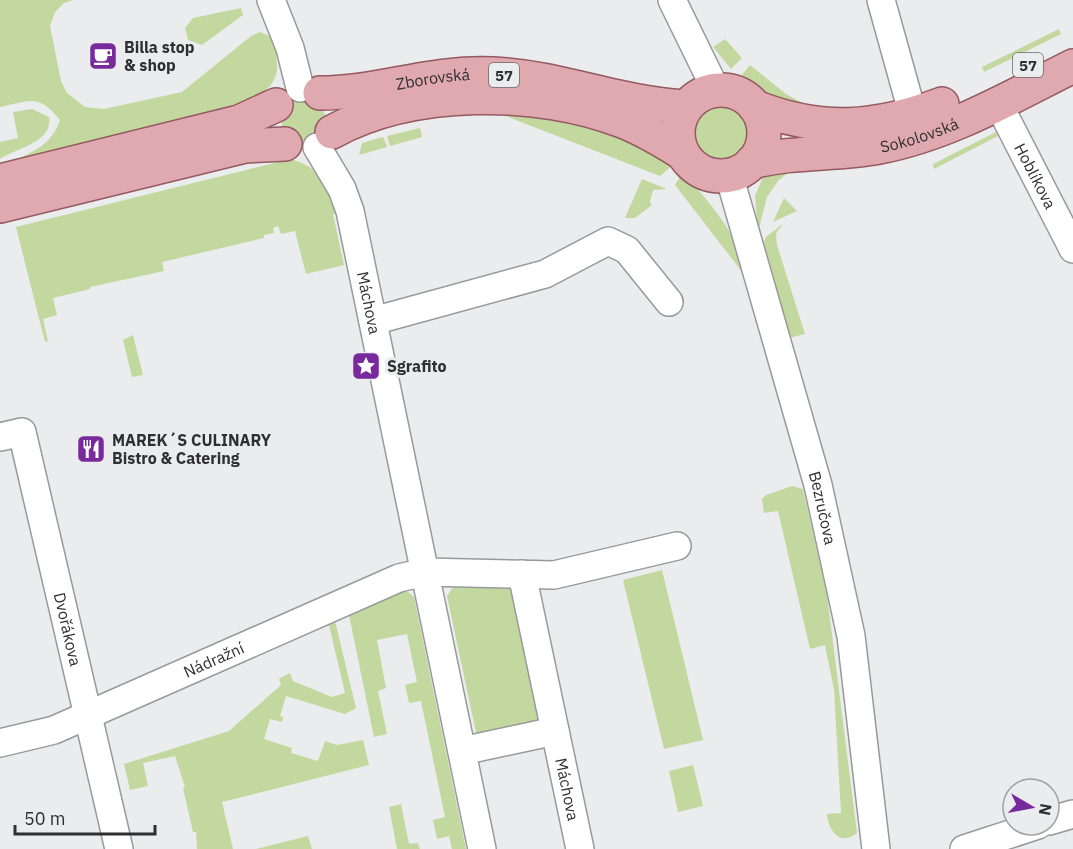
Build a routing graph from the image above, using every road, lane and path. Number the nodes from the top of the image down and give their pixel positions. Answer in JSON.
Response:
{"nodes":[{"id":1,"x":272,"y":0,"type":"edge"},
{"id":2,"x":672,"y":0,"type":"edge"},
{"id":3,"x":881,"y":0,"type":"edge"},
{"id":4,"x":1073,"y":43,"type":"edge"},
{"id":5,"x":1073,"y":66,"type":"edge"},
{"id":6,"x":716,"y":90,"type":"junction"},
{"id":7,"x":299,"y":95,"type":"junction"},
{"id":8,"x":998,"y":103,"type":"junction"},
{"id":9,"x":686,"y":107,"type":"junction"},
{"id":10,"x":755,"y":107,"type":"junction"},
{"id":11,"x":913,"y":115,"type":"junction"},
{"id":12,"x":325,"y":139,"type":"junction"},
{"id":13,"x":285,"y":144,"type":"junction"},
{"id":14,"x":682,"y":153,"type":"junction"},
{"id":15,"x":741,"y":168,"type":"junction"},
{"id":16,"x":0,"y":181,"type":"edge"},
{"id":17,"x":0,"y":206,"type":"edge"},
{"id":18,"x":1073,"y":249,"type":"edge"},
{"id":19,"x":669,"y":302,"type":"dead end"},
{"id":20,"x":373,"y":321,"type":"junction"},
{"id":21,"x":0,"y":437,"type":"edge"},
{"id":22,"x":676,"y":546,"type":"dead end"},
{"id":23,"x":425,"y":572,"type":"junction"},
{"id":24,"x":522,"y":574,"type":"junction"},
{"id":25,"x":88,"y":715,"type":"junction"},
{"id":26,"x":555,"y":731,"type":"junction"},
{"id":27,"x":0,"y":743,"type":"edge"},
{"id":28,"x":462,"y":751,"type":"junction"},
{"id":29,"x":1001,"y":837,"type":"edge"},
{"id":30,"x":119,"y":849,"type":"edge"},
{"id":31,"x":482,"y":849,"type":"edge"},
{"id":32,"x":580,"y":849,"type":"edge"},
{"id":33,"x":876,"y":849,"type":"edge"},
{"id":34,"x":964,"y":849,"type":"edge"}],
"edges":[{"from":1,"to":7,"type":"street"},
{"from":2,"to":6,"type":"street"},
{"from":3,"to":11,"type":"street"},
{"from":4,"to":11,"type":"main road","name":"Sokolovská","number":"57"},
{"from":5,"to":8,"type":"main road","name":"Sokolovská","number":"57"},
{"from":6,"to":9,"type":"main road"},
{"from":6,"to":10,"type":"main road","number":"57"},
{"from":7,"to":9,"type":"main road","name":"Zborovská","number":"57"},
{"from":7,"to":12,"type":"main road"},
{"from":7,"to":13,"type":"main road"},
{"from":7,"to":16,"type":"main road","name":"Zborovská","number":"57"},
{"from":8,"to":15,"type":"main road","name":"Sokolovská","number":"57"},
{"from":8,"to":18,"type":"street","name":"Hoblíkova"},
{"from":9,"to":14,"type":"main road"},
{"from":10,"to":11,"type":"main road","name":"Sokolovská","number":"57"},
{"from":10,"to":15,"type":"main road"},
{"from":12,"to":13,"type":"main road","number":"57"},
{"from":12,"to":14,"type":"main road","name":"Zborovská","number":"57"},
{"from":12,"to":20,"type":"street","name":"Máchova"},
{"from":13,"to":17,"type":"main road","number":"57"},
{"from":14,"to":15,"type":"main road","number":"57"},
{"from":15,"to":33,"type":"street","name":"Bezručova"},
{"from":19,"to":20,"type":"street"},
{"from":20,"to":23,"type":"street","name":"Máchova"},
{"from":21,"to":25,"type":"street","name":"Dvořákova"},
{"from":22,"to":24,"type":"street"},
{"from":23,"to":24,"type":"street"},
{"from":23,"to":25,"type":"street","name":"Nádražní"},
{"from":23,"to":28,"type":"street","name":"Máchova"},
{"from":24,"to":26,"type":"street","name":"Máchova"},
{"from":25,"to":27,"type":"street","name":"Nádražní"},
{"from":25,"to":30,"type":"street","name":"Dvořákova"},
{"from":26,"to":28,"type":"street"},
{"from":26,"to":32,"type":"street","name":"Máchova"},
{"from":28,"to":31,"type":"street","name":"Máchova"},
{"from":29,"to":34,"type":"street"}]}
